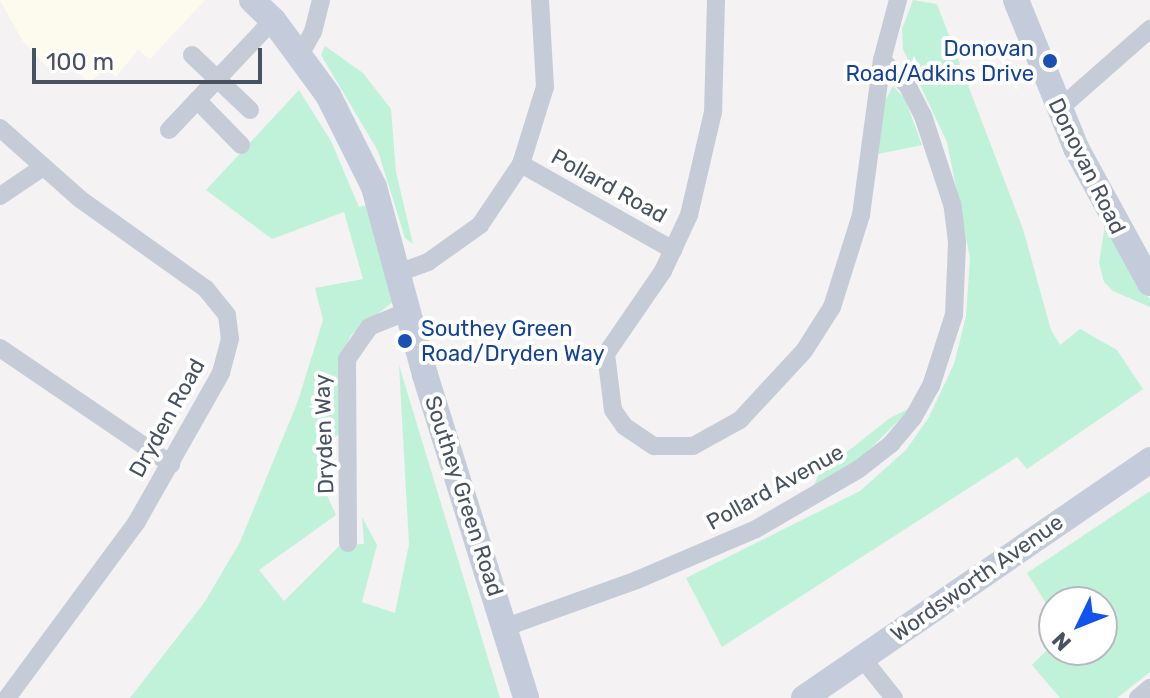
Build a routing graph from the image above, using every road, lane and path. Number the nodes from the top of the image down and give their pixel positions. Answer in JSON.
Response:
{"nodes":[{"id":1,"x":252,"y":0,"type":"edge"},
{"id":2,"x":321,"y":0,"type":"edge"},
{"id":3,"x":540,"y":0,"type":"edge"},
{"id":4,"x":716,"y":0,"type":"edge"},
{"id":5,"x":898,"y":0,"type":"edge"},
{"id":6,"x":1016,"y":0,"type":"edge"},
{"id":7,"x":273,"y":20,"type":"junction"},
{"id":8,"x":1150,"y":29,"type":"edge"},
{"id":9,"x":192,"y":55,"type":"dead end"},
{"id":10,"x":300,"y":55,"type":"junction"},
{"id":11,"x":882,"y":60,"type":"junction"},
{"id":12,"x":217,"y":78,"type":"junction"},
{"id":13,"x":197,"y":100,"type":"junction"},
{"id":14,"x":250,"y":110,"type":"dead end"},
{"id":15,"x":1058,"y":110,"type":"junction"},
{"id":16,"x":0,"y":128,"type":"edge"},
{"id":17,"x":169,"y":130,"type":"dead end"},
{"id":18,"x":241,"y":145,"type":"dead end"},
{"id":19,"x":521,"y":164,"type":"junction"},
{"id":20,"x":43,"y":167,"type":"junction"},
{"id":21,"x":0,"y":196,"type":"edge"},
{"id":22,"x":673,"y":250,"type":"junction"},
{"id":23,"x":1146,"y":267,"type":"edge"},
{"id":24,"x":398,"y":273,"type":"junction"},
{"id":25,"x":408,"y":311,"type":"junction"},
{"id":26,"x":0,"y":348,"type":"edge"},
{"id":27,"x":1150,"y":460,"type":"edge"},
{"id":28,"x":171,"y":464,"type":"junction"},
{"id":29,"x":348,"y":543,"type":"dead end"},
{"id":30,"x":506,"y":627,"type":"junction"},
{"id":31,"x":862,"y":658,"type":"junction"},
{"id":32,"x":1150,"y":688,"type":"edge"},
{"id":33,"x":7,"y":698,"type":"edge"},
{"id":34,"x":526,"y":698,"type":"edge"},
{"id":35,"x":804,"y":698,"type":"edge"},
{"id":36,"x":894,"y":698,"type":"edge"},
{"id":37,"x":1138,"y":698,"type":"edge"}],
"edges":[{"from":1,"to":7,"type":"street","name":"Southey Green Road"},
{"from":2,"to":10,"type":"street"},
{"from":3,"to":19,"type":"street"},
{"from":4,"to":22,"type":"street"},
{"from":5,"to":11,"type":"street"},
{"from":6,"to":15,"type":"street","name":"Donovan Road"},
{"from":7,"to":10,"type":"street","name":"Southey Green Road"},
{"from":7,"to":12,"type":"street"},
{"from":8,"to":15,"type":"street"},
{"from":9,"to":12,"type":"street"},
{"from":10,"to":24,"type":"street","name":"Southey Green Road"},
{"from":11,"to":22,"type":"street"},
{"from":11,"to":30,"type":"street","name":"Pollard Avenue"},
{"from":12,"to":13,"type":"street"},
{"from":12,"to":14,"type":"street"},
{"from":13,"to":17,"type":"street"},
{"from":13,"to":18,"type":"street"},
{"from":15,"to":23,"type":"street","name":"Donovan Road"},
{"from":16,"to":20,"type":"street","name":"Dryden Road"},
{"from":19,"to":22,"type":"street","name":"Pollard Road"},
{"from":19,"to":24,"type":"street"},
{"from":20,"to":21,"type":"street"},
{"from":20,"to":28,"type":"street","name":"Dryden Road"},
{"from":24,"to":25,"type":"street","name":"Southey Green Road"},
{"from":25,"to":29,"type":"street","name":"Dryden Way"},
{"from":25,"to":30,"type":"street","name":"Southey Green Road"},
{"from":26,"to":28,"type":"street"},
{"from":27,"to":31,"type":"street","name":"Wordsworth Avenue"},
{"from":28,"to":33,"type":"street","name":"Dryden Road"},
{"from":30,"to":34,"type":"street","name":"Southey Green Road"},
{"from":31,"to":35,"type":"street","name":"Wordsworth Avenue"},
{"from":31,"to":36,"type":"street"},
{"from":32,"to":37,"type":"street"}]}
